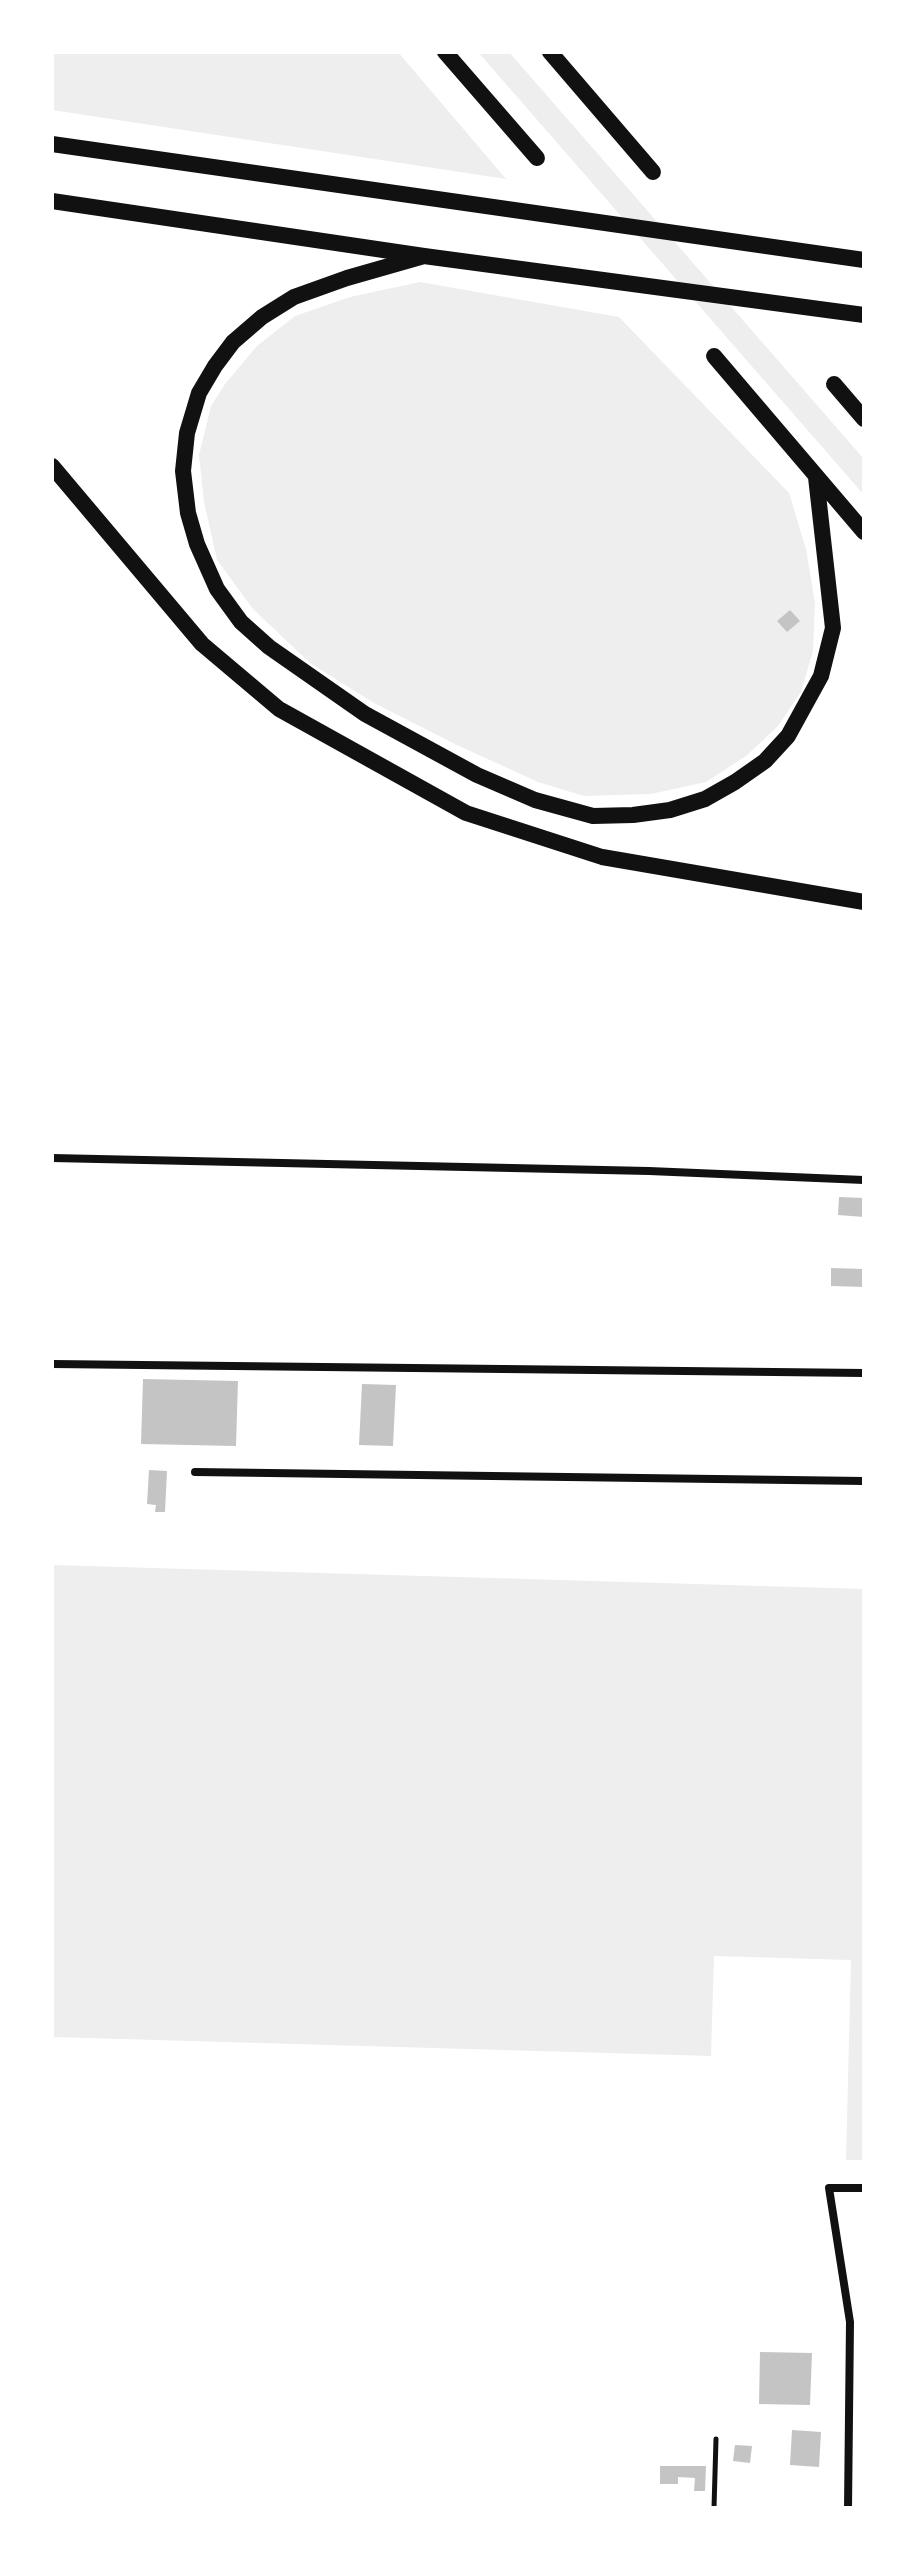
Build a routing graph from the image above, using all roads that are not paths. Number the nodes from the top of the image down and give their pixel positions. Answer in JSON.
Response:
{"nodes":[{"id":1,"x":445,"y":52,"type":"edge"},
{"id":2,"x":550,"y":52,"type":"edge"},
{"id":3,"x":52,"y":144,"type":"edge"},
{"id":4,"x":537,"y":158,"type":"dead end"},
{"id":5,"x":653,"y":172,"type":"dead end"},
{"id":6,"x":52,"y":201,"type":"edge"},
{"id":7,"x":424,"y":256,"type":"junction"},
{"id":8,"x":864,"y":260,"type":"edge"},
{"id":9,"x":864,"y":315,"type":"edge"},
{"id":10,"x":714,"y":356,"type":"dead end"},
{"id":11,"x":834,"y":384,"type":"dead end"},
{"id":12,"x":864,"y":419,"type":"edge"},
{"id":13,"x":52,"y":466,"type":"edge"},
{"id":14,"x":816,"y":477,"type":"junction"},
{"id":15,"x":864,"y":532,"type":"edge"},
{"id":16,"x":864,"y":902,"type":"edge"},
{"id":17,"x":52,"y":1158,"type":"edge"},
{"id":18,"x":864,"y":1180,"type":"edge"},
{"id":19,"x":52,"y":1364,"type":"edge"},
{"id":20,"x":864,"y":1373,"type":"edge"},
{"id":21,"x":195,"y":1472,"type":"dead end"},
{"id":22,"x":864,"y":1481,"type":"edge"},
{"id":23,"x":864,"y":2188,"type":"edge"},
{"id":24,"x":716,"y":2439,"type":"dead end"},
{"id":25,"x":714,"y":2508,"type":"edge"},
{"id":26,"x":848,"y":2508,"type":"edge"}],
"edges":[{"from":1,"to":4,"type":"highway"},
{"from":2,"to":5,"type":"highway"},
{"from":3,"to":8,"type":"highway"},
{"from":6,"to":7,"type":"highway"},
{"from":7,"to":9,"type":"highway"},
{"from":7,"to":14,"type":"highway"},
{"from":10,"to":14,"type":"highway"},
{"from":11,"to":12,"type":"highway"},
{"from":13,"to":16,"type":"highway"},
{"from":14,"to":15,"type":"highway"},
{"from":17,"to":18,"type":"street"},
{"from":19,"to":20,"type":"street"},
{"from":21,"to":22,"type":"street"},
{"from":23,"to":26,"type":"street"},
{"from":24,"to":25,"type":"lane"}]}
